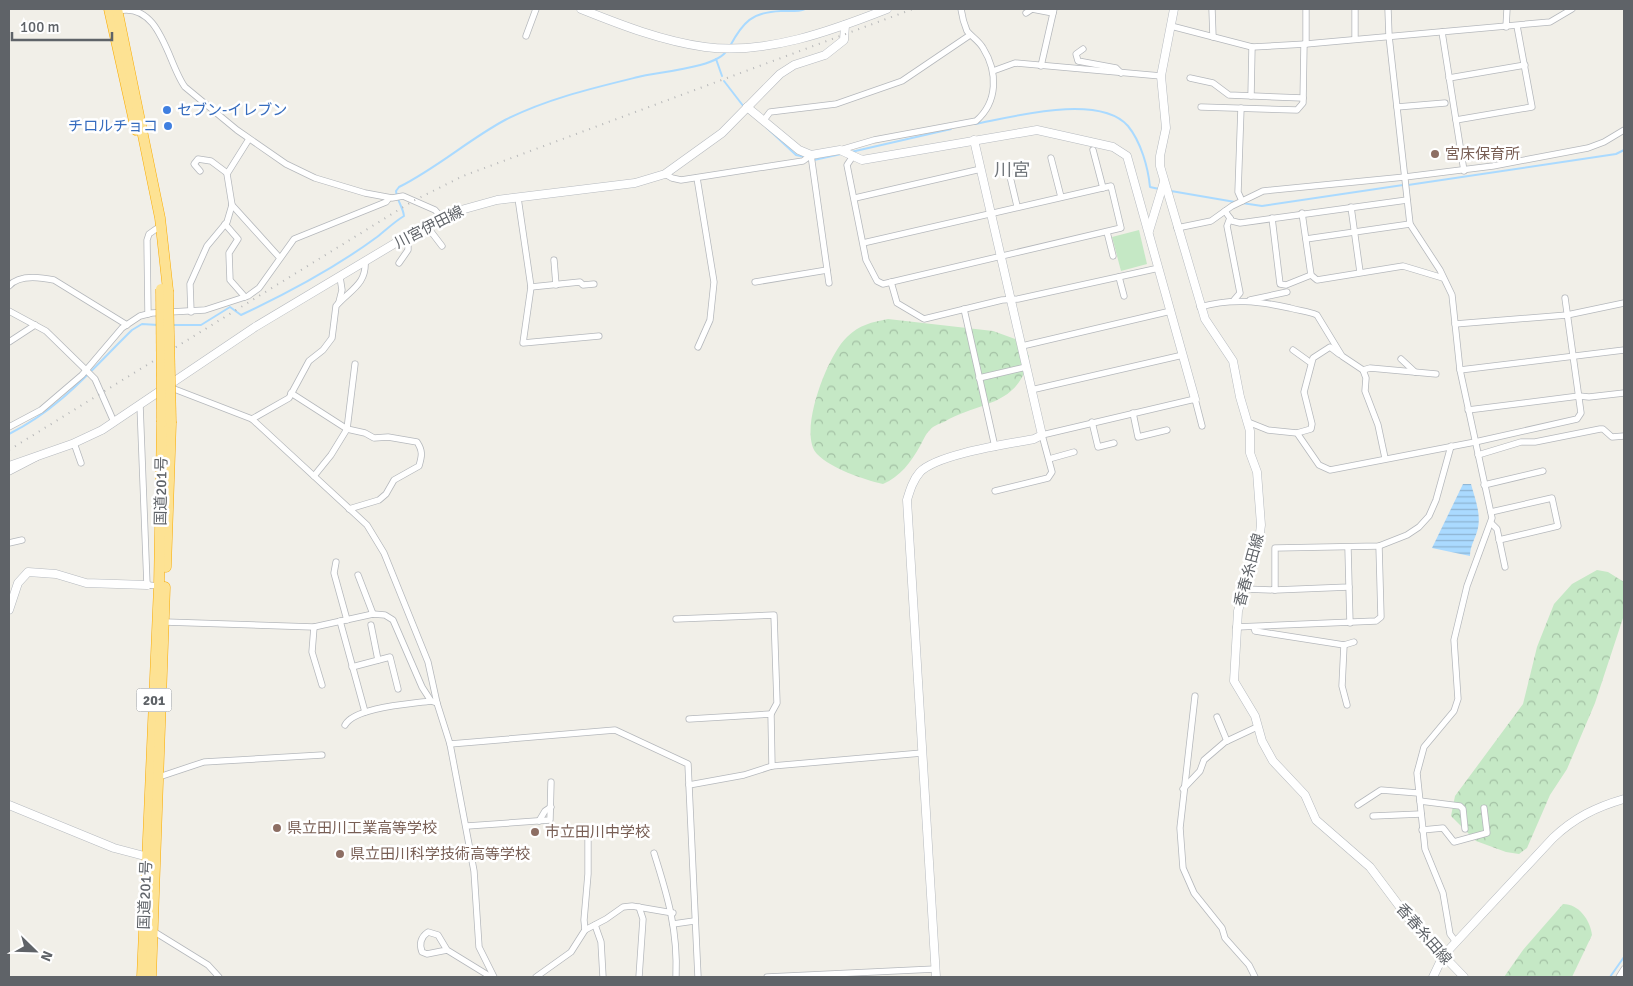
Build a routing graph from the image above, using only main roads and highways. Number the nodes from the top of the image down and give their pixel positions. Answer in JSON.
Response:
{"nodes":[{"id":1,"x":581,"y":9,"type":"edge"},
{"id":2,"x":887,"y":9,"type":"edge"},
{"id":3,"x":1174,"y":9,"type":"edge"},
{"id":4,"x":115,"y":10,"type":"edge"},
{"id":5,"x":845,"y":25,"type":"junction"},
{"id":6,"x":747,"y":107,"type":"junction"},
{"id":7,"x":974,"y":140,"type":"junction"},
{"id":8,"x":1164,"y":180,"type":"junction"},
{"id":9,"x":1149,"y":233,"type":"junction"},
{"id":10,"x":165,"y":290,"type":"junction"},
{"id":11,"x":1195,"y":399,"type":"road end"},
{"id":12,"x":9,"y":466,"type":"edge"},
{"id":13,"x":147,"y":585,"type":"road end"},
{"id":14,"x":162,"y":586,"type":"junction"},
{"id":15,"x":9,"y":610,"type":"edge"},
{"id":16,"x":1624,"y":799,"type":"edge"},
{"id":17,"x":9,"y":805,"type":"edge"},
{"id":18,"x":151,"y":858,"type":"junction"},
{"id":19,"x":1443,"y":956,"type":"junction"},
{"id":20,"x":142,"y":977,"type":"edge"},
{"id":21,"x":151,"y":977,"type":"edge"},
{"id":22,"x":936,"y":977,"type":"edge"},
{"id":23,"x":1433,"y":977,"type":"edge"},
{"id":24,"x":1464,"y":977,"type":"edge"}],
"edges":[{"from":1,"to":5,"type":"main road"},
{"from":2,"to":5,"type":"main road"},
{"from":3,"to":8,"type":"main road","name":"香春糸田線"},
{"from":4,"to":10,"type":"highway","name":"国道201号","number":"201"},
{"from":4,"to":10,"type":"highway","name":"国道201号","number":"201"},
{"from":5,"to":6,"type":"main road","name":"川宮伊田線"},
{"from":6,"to":7,"type":"main road"},
{"from":6,"to":12,"type":"main road","name":"川宮伊田線"},
{"from":7,"to":9,"type":"main road"},
{"from":7,"to":22,"type":"main road"},
{"from":8,"to":9,"type":"main road"},
{"from":8,"to":19,"type":"main road","name":"香春糸田線"},
{"from":9,"to":11,"type":"main road"},
{"from":10,"to":14,"type":"highway","name":"国道201号","number":"201","bridge":true},
{"from":13,"to":15,"type":"main road"},
{"from":14,"to":18,"type":"highway","name":"国道201号","number":"201"},
{"from":14,"to":18,"type":"highway","name":"国道201号","number":"201"},
{"from":16,"to":19,"type":"main road"},
{"from":17,"to":18,"type":"main road"},
{"from":18,"to":20,"type":"highway","name":"国道201号","number":"201"},
{"from":18,"to":21,"type":"highway","name":"国道201号","number":"201"},
{"from":19,"to":23,"type":"main road"},
{"from":19,"to":24,"type":"main road","name":"香春糸田線"}]}
